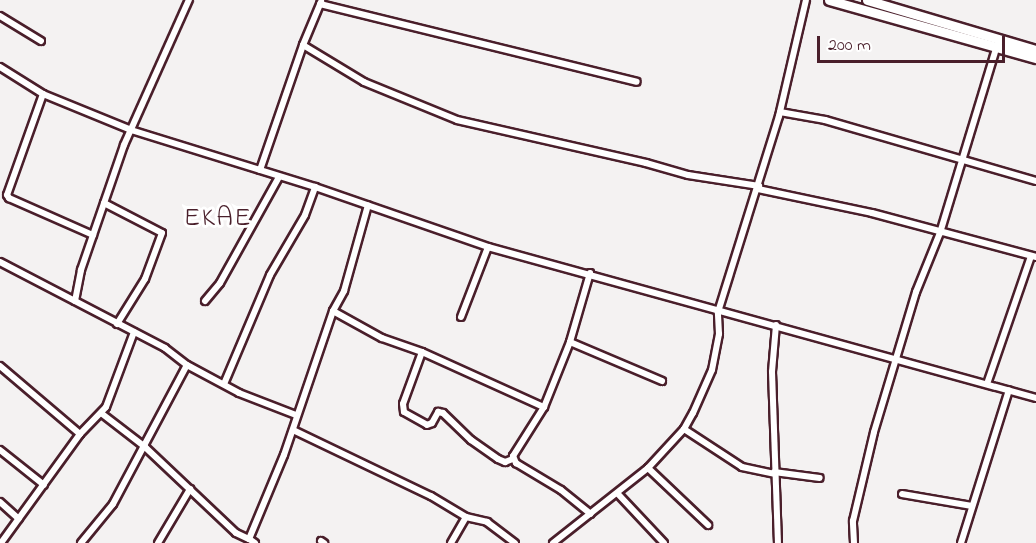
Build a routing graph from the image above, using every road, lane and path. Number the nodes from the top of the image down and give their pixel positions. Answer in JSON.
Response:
{"nodes":[{"id":1,"x":189,"y":0,"type":"edge"},
{"id":2,"x":806,"y":0,"type":"edge"},
{"id":3,"x":829,"y":0,"type":"edge"},
{"id":4,"x":867,"y":0,"type":"edge"},
{"id":5,"x":321,"y":2,"type":"edge"},
{"id":6,"x":897,"y":4,"type":"edge"},
{"id":7,"x":0,"y":16,"type":"edge"},
{"id":8,"x":41,"y":41,"type":"dead end"},
{"id":9,"x":303,"y":45,"type":"junction"},
{"id":10,"x":997,"y":45,"type":"junction"},
{"id":11,"x":1036,"y":50,"type":"edge"},
{"id":12,"x":1036,"y":58,"type":"edge"},
{"id":13,"x":1,"y":69,"type":"edge"},
{"id":14,"x":637,"y":82,"type":"dead end"},
{"id":15,"x":43,"y":94,"type":"junction"},
{"id":16,"x":780,"y":112,"type":"junction"},
{"id":17,"x":131,"y":130,"type":"junction"},
{"id":18,"x":963,"y":158,"type":"junction"},
{"id":19,"x":260,"y":170,"type":"junction"},
{"id":20,"x":279,"y":177,"type":"junction"},
{"id":21,"x":1036,"y":181,"type":"edge"},
{"id":22,"x":315,"y":187,"type":"junction"},
{"id":23,"x":758,"y":187,"type":"junction"},
{"id":24,"x":104,"y":203,"type":"junction"},
{"id":25,"x":368,"y":205,"type":"junction"},
{"id":26,"x":940,"y":233,"type":"junction"},
{"id":27,"x":93,"y":235,"type":"junction"},
{"id":28,"x":488,"y":246,"type":"junction"},
{"id":29,"x":1034,"y":256,"type":"edge"},
{"id":30,"x":0,"y":262,"type":"edge"},
{"id":31,"x":590,"y":273,"type":"junction"},
{"id":32,"x":75,"y":301,"type":"junction"},
{"id":33,"x":205,"y":301,"type":"dead end"},
{"id":34,"x":333,"y":311,"type":"junction"},
{"id":35,"x":718,"y":312,"type":"junction"},
{"id":36,"x":461,"y":316,"type":"dead end"},
{"id":37,"x":117,"y":324,"type":"junction"},
{"id":38,"x":777,"y":325,"type":"junction"},
{"id":39,"x":134,"y":332,"type":"junction"},
{"id":40,"x":570,"y":342,"type":"junction"},
{"id":41,"x":422,"y":352,"type":"junction"},
{"id":42,"x":897,"y":358,"type":"junction"},
{"id":43,"x":186,"y":364,"type":"junction"},
{"id":44,"x":0,"y":366,"type":"edge"},
{"id":45,"x":662,"y":381,"type":"dead end"},
{"id":46,"x":224,"y":384,"type":"junction"},
{"id":47,"x":987,"y":384,"type":"junction"},
{"id":48,"x":1009,"y":390,"type":"junction"},
{"id":49,"x":1036,"y":398,"type":"edge"},
{"id":50,"x":544,"y":407,"type":"junction"},
{"id":51,"x":101,"y":412,"type":"junction"},
{"id":52,"x":296,"y":416,"type":"junction"},
{"id":53,"x":684,"y":429,"type":"junction"},
{"id":54,"x":292,"y":430,"type":"junction"},
{"id":55,"x":80,"y":434,"type":"junction"},
{"id":56,"x":145,"y":447,"type":"junction"},
{"id":57,"x":0,"y":450,"type":"edge"},
{"id":58,"x":513,"y":459,"type":"junction"},
{"id":59,"x":648,"y":468,"type":"junction"},
{"id":60,"x":774,"y":473,"type":"junction"},
{"id":61,"x":820,"y":478,"type":"dead end"},
{"id":62,"x":44,"y":485,"type":"junction"},
{"id":63,"x":190,"y":489,"type":"junction"},
{"id":64,"x":618,"y":494,"type":"junction"},
{"id":65,"x":902,"y":494,"type":"dead end"},
{"id":66,"x":0,"y":502,"type":"edge"},
{"id":67,"x":972,"y":506,"type":"junction"},
{"id":68,"x":591,"y":514,"type":"junction"},
{"id":69,"x":466,"y":517,"type":"junction"},
{"id":70,"x":19,"y":519,"type":"junction"},
{"id":71,"x":708,"y":525,"type":"dead end"},
{"id":72,"x":243,"y":540,"type":"edge"},
{"id":73,"x":1,"y":543,"type":"edge"},
{"id":74,"x":81,"y":543,"type":"edge"},
{"id":75,"x":158,"y":543,"type":"edge"},
{"id":76,"x":255,"y":543,"type":"edge"},
{"id":77,"x":451,"y":543,"type":"edge"},
{"id":78,"x":515,"y":543,"type":"edge"},
{"id":79,"x":553,"y":543,"type":"edge"},
{"id":80,"x":664,"y":543,"type":"edge"},
{"id":81,"x":778,"y":543,"type":"edge"},
{"id":82,"x":854,"y":543,"type":"edge"},
{"id":83,"x":961,"y":543,"type":"edge"}],
"edges":[{"from":1,"to":17,"type":"street"},
{"from":2,"to":16,"type":"street"},
{"from":3,"to":10,"type":"highway"},
{"from":4,"to":6,"type":"highway"},
{"from":5,"to":9,"type":"street"},
{"from":5,"to":14,"type":"street"},
{"from":6,"to":11,"type":"highway"},
{"from":7,"to":8,"type":"street"},
{"from":9,"to":19,"type":"street"},
{"from":9,"to":23,"type":"street"},
{"from":10,"to":12,"type":"highway"},
{"from":10,"to":18,"type":"street"},
{"from":13,"to":15,"type":"street"},
{"from":15,"to":17,"type":"street"},
{"from":15,"to":27,"type":"street"},
{"from":16,"to":18,"type":"street"},
{"from":16,"to":23,"type":"street"},
{"from":17,"to":19,"type":"street"},
{"from":17,"to":24,"type":"street"},
{"from":18,"to":21,"type":"street"},
{"from":18,"to":26,"type":"street"},
{"from":19,"to":20,"type":"street"},
{"from":20,"to":22,"type":"street"},
{"from":20,"to":33,"type":"street"},
{"from":22,"to":25,"type":"street"},
{"from":22,"to":46,"type":"street"},
{"from":23,"to":26,"type":"street"},
{"from":23,"to":35,"type":"street"},
{"from":24,"to":27,"type":"street"},
{"from":24,"to":37,"type":"street"},
{"from":25,"to":28,"type":"street"},
{"from":25,"to":34,"type":"street"},
{"from":26,"to":29,"type":"street"},
{"from":26,"to":42,"type":"street"},
{"from":27,"to":32,"type":"street"},
{"from":28,"to":31,"type":"street"},
{"from":28,"to":36,"type":"street"},
{"from":29,"to":47,"type":"street"},
{"from":30,"to":32,"type":"street"},
{"from":31,"to":35,"type":"street"},
{"from":31,"to":40,"type":"street"},
{"from":32,"to":37,"type":"street"},
{"from":34,"to":41,"type":"street"},
{"from":34,"to":52,"type":"street"},
{"from":35,"to":38,"type":"street"},
{"from":35,"to":53,"type":"street"},
{"from":37,"to":39,"type":"street"},
{"from":38,"to":42,"type":"street"},
{"from":38,"to":60,"type":"street"},
{"from":39,"to":43,"type":"street"},
{"from":39,"to":51,"type":"street"},
{"from":40,"to":45,"type":"street"},
{"from":40,"to":50,"type":"street"},
{"from":41,"to":50,"type":"street"},
{"from":41,"to":58,"type":"street"},
{"from":42,"to":47,"type":"street"},
{"from":42,"to":82,"type":"street"},
{"from":43,"to":46,"type":"street"},
{"from":43,"to":56,"type":"street"},
{"from":44,"to":55,"type":"street"},
{"from":46,"to":52,"type":"street"},
{"from":47,"to":48,"type":"street"},
{"from":48,"to":49,"type":"street"},
{"from":48,"to":67,"type":"street"},
{"from":50,"to":58,"type":"street"},
{"from":51,"to":55,"type":"street"},
{"from":51,"to":56,"type":"street"},
{"from":52,"to":54,"type":"street"},
{"from":53,"to":59,"type":"street"},
{"from":53,"to":60,"type":"street"},
{"from":54,"to":69,"type":"street"},
{"from":54,"to":72,"type":"street"},
{"from":55,"to":62,"type":"street"},
{"from":56,"to":63,"type":"street"},
{"from":56,"to":74,"type":"street"},
{"from":57,"to":62,"type":"street"},
{"from":58,"to":68,"type":"street"},
{"from":59,"to":64,"type":"street"},
{"from":59,"to":71,"type":"street"},
{"from":60,"to":61,"type":"street"},
{"from":60,"to":81,"type":"street"},
{"from":62,"to":70,"type":"street"},
{"from":63,"to":72,"type":"street"},
{"from":63,"to":75,"type":"street"},
{"from":64,"to":68,"type":"street"},
{"from":64,"to":80,"type":"street"},
{"from":65,"to":67,"type":"street"},
{"from":66,"to":70,"type":"street"},
{"from":67,"to":83,"type":"street"},
{"from":68,"to":79,"type":"street"},
{"from":69,"to":77,"type":"street"},
{"from":69,"to":78,"type":"street"},
{"from":70,"to":73,"type":"street"},
{"from":72,"to":76,"type":"street"}]}
